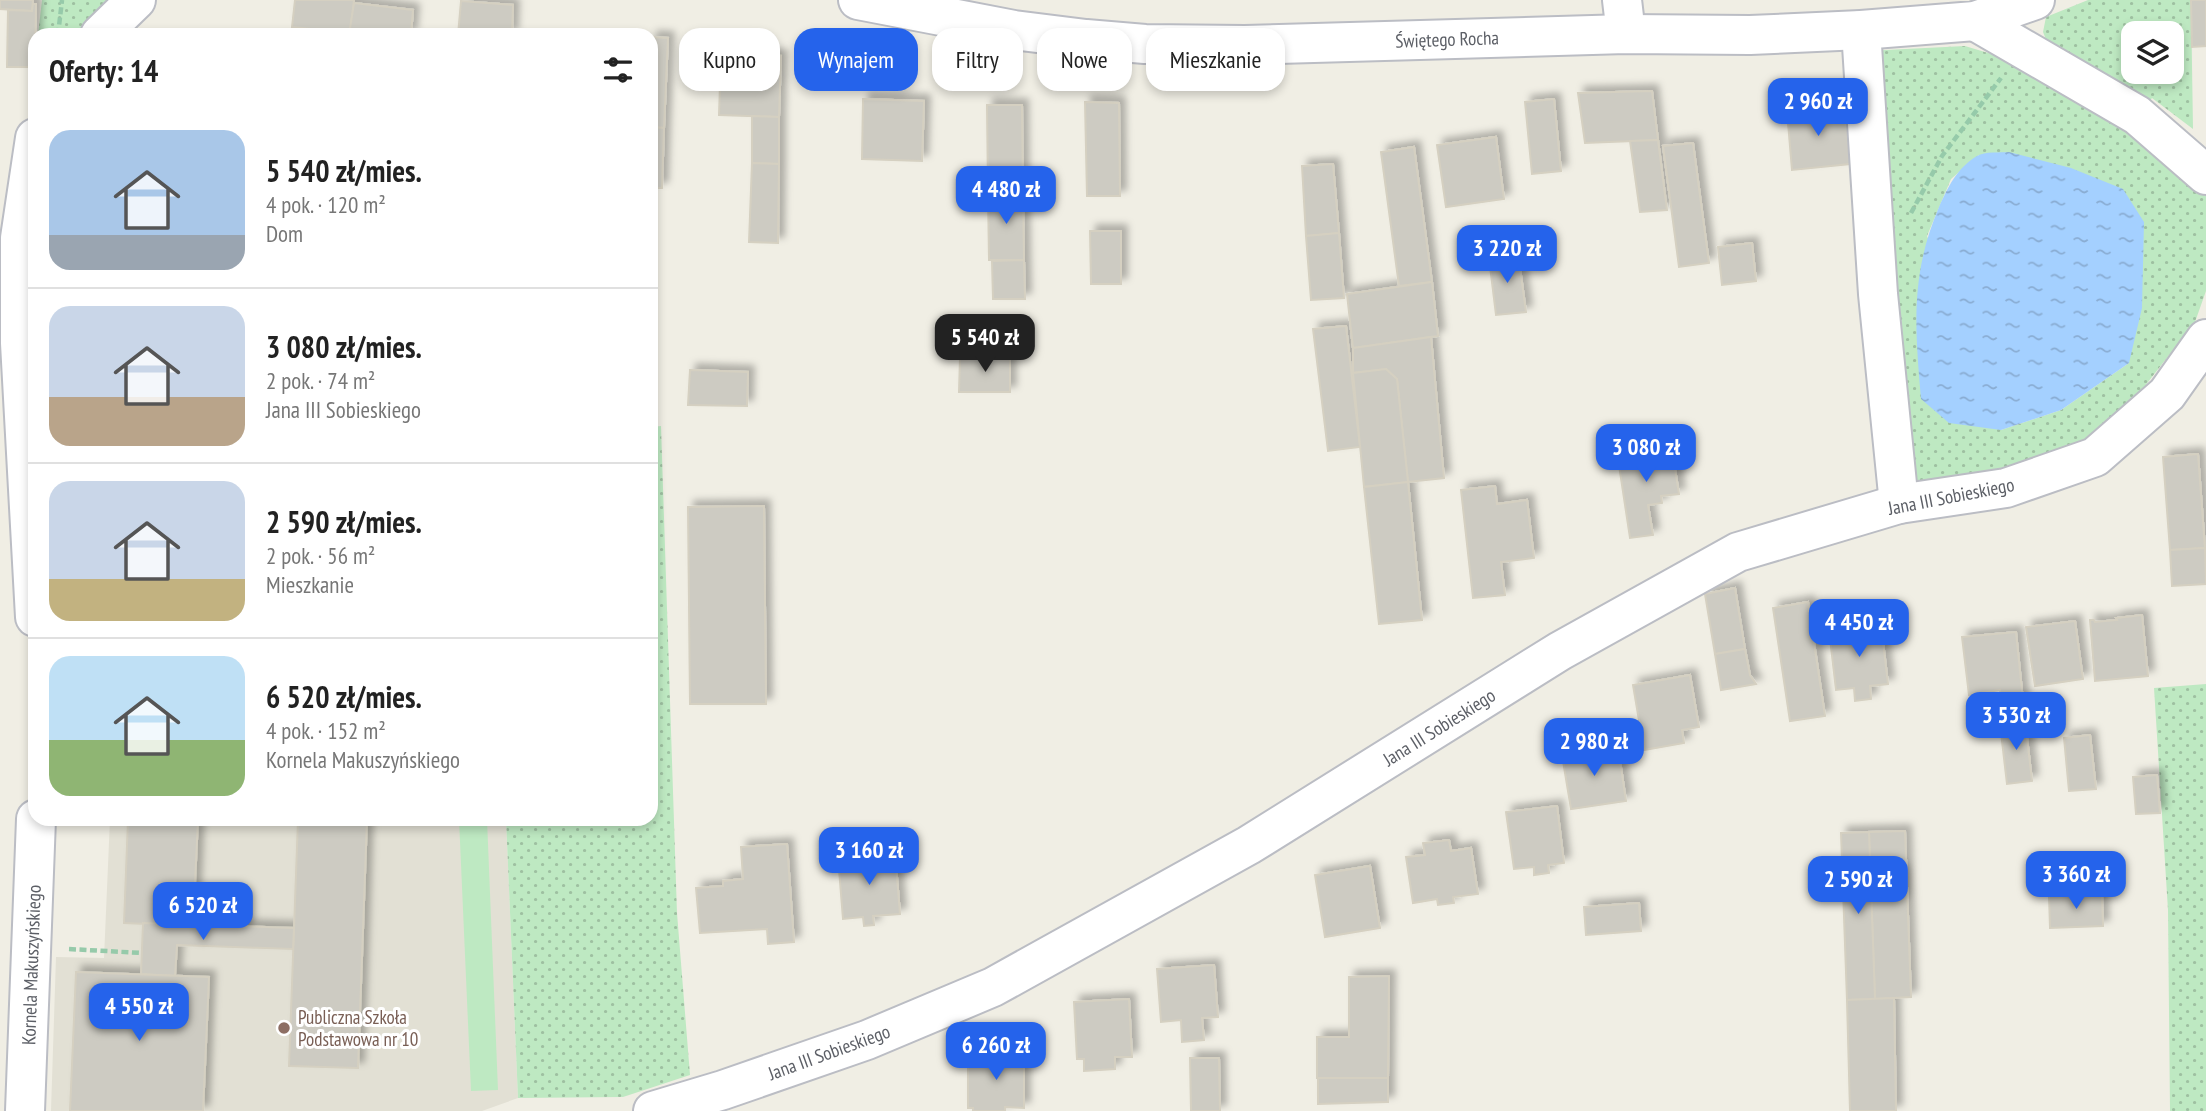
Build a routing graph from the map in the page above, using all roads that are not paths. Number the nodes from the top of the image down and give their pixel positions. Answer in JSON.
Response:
{"nodes":[{"id":1,"x":136,"y":0,"type":"edge"},
{"id":2,"x":858,"y":0,"type":"edge"},
{"id":3,"x":2035,"y":0,"type":"edge"},
{"id":4,"x":1624,"y":17,"type":"edge"},
{"id":5,"x":1975,"y":21,"type":"junction"},
{"id":6,"x":107,"y":28,"type":"edge"},
{"id":7,"x":1861,"y":30,"type":"junction"},
{"id":8,"x":2206,"y":175,"type":"edge"},
{"id":9,"x":28,"y":185,"type":"edge"},
{"id":10,"x":2206,"y":340,"type":"edge"},
{"id":11,"x":28,"y":489,"type":"edge"},
{"id":12,"x":1899,"y":504,"type":"junction"},
{"id":13,"x":36,"y":826,"type":"edge"},
{"id":14,"x":25,"y":1111,"type":"edge"},
{"id":15,"x":653,"y":1111,"type":"edge"}],
"edges":[{"from":1,"to":6,"type":"street"},
{"from":2,"to":4,"type":"street","name":"Świętego Rocha"},
{"from":3,"to":5,"type":"street","name":"Świętego Rocha"},
{"from":4,"to":7,"type":"street","name":"Świętego Rocha"},
{"from":5,"to":7,"type":"street","name":"Świętego Rocha"},
{"from":5,"to":8,"type":"street"},
{"from":7,"to":12,"type":"street"},
{"from":9,"to":11,"type":"street"},
{"from":10,"to":12,"type":"street","name":"Jana III Sobieskiego"},
{"from":12,"to":15,"type":"street","name":"Jana III Sobieskiego"},
{"from":13,"to":14,"type":"street","name":"Kornela Makuszyńskiego"}]}
